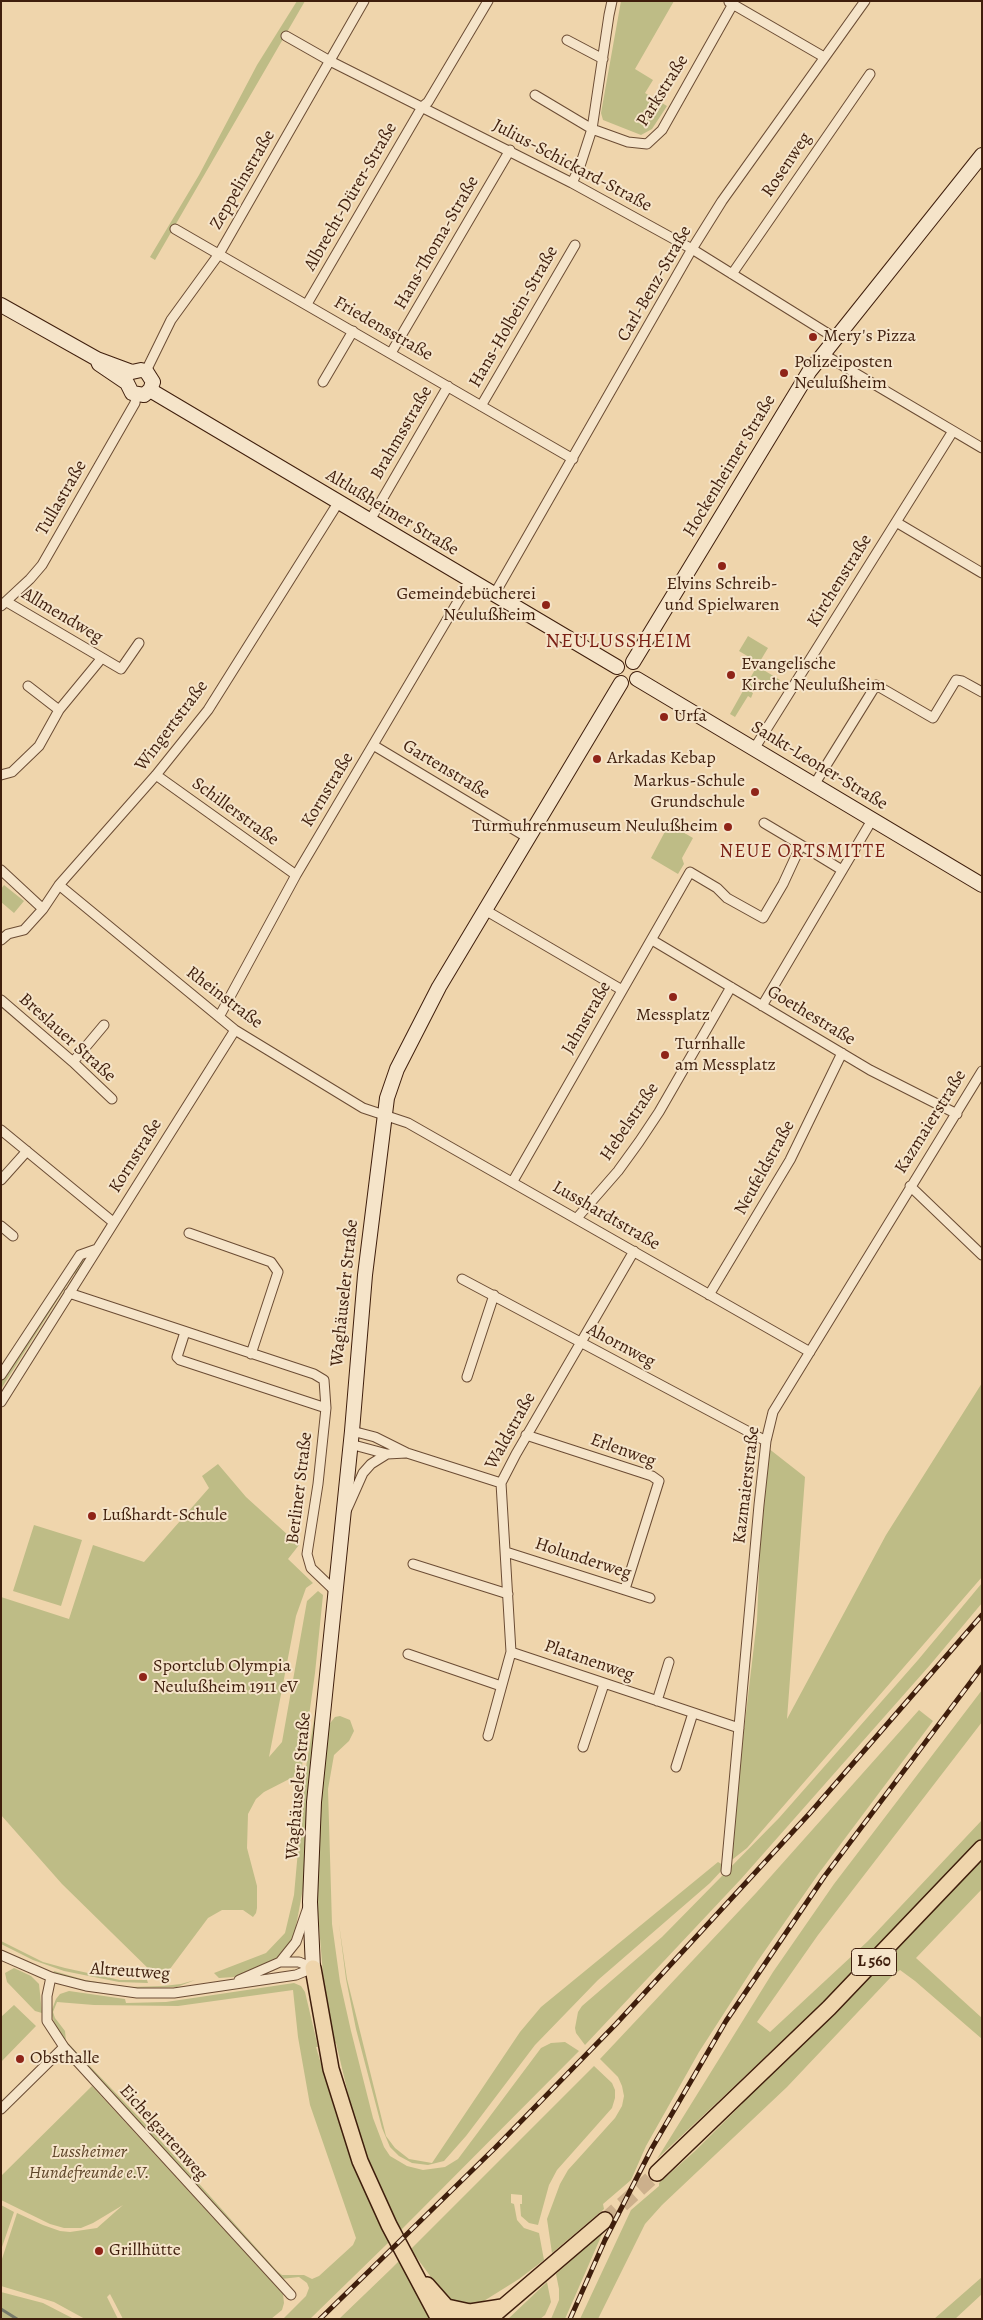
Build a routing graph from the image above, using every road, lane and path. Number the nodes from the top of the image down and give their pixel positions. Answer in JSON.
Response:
{"nodes":[{"id":1,"x":364,"y":1,"type":"edge"},
{"id":2,"x":488,"y":1,"type":"edge"},
{"id":3,"x":612,"y":1,"type":"edge"},
{"id":4,"x":730,"y":3,"type":"edge"},
{"id":5,"x":861,"y":3,"type":"edge"},
{"id":6,"x":286,"y":36,"type":"dead end"},
{"id":7,"x":567,"y":40,"type":"dead end"},
{"id":8,"x":824,"y":58,"type":"junction"},
{"id":9,"x":603,"y":59,"type":"junction"},
{"id":10,"x":330,"y":61,"type":"junction"},
{"id":11,"x":870,"y":74,"type":"dead end"},
{"id":12,"x":535,"y":95,"type":"dead end"},
{"id":13,"x":422,"y":107,"type":"junction"},
{"id":14,"x":592,"y":128,"type":"junction"},
{"id":15,"x":510,"y":150,"type":"junction"},
{"id":16,"x":982,"y":154,"type":"edge"},
{"id":17,"x":572,"y":183,"type":"junction"},
{"id":18,"x":175,"y":229,"type":"dead end"},
{"id":19,"x":575,"y":245,"type":"dead end"},
{"id":20,"x":692,"y":249,"type":"junction"},
{"id":21,"x":219,"y":254,"type":"junction"},
{"id":22,"x":732,"y":274,"type":"junction"},
{"id":23,"x":307,"y":304,"type":"junction"},
{"id":24,"x":1,"y":305,"type":"edge"},
{"id":25,"x":354,"y":331,"type":"junction"},
{"id":26,"x":836,"y":338,"type":"junction"},
{"id":27,"x":391,"y":353,"type":"junction"},
{"id":28,"x":823,"y":354,"type":"junction"},
{"id":29,"x":135,"y":375,"type":"junction"},
{"id":30,"x":324,"y":382,"type":"dead end"},
{"id":31,"x":448,"y":386,"type":"junction"},
{"id":32,"x":150,"y":390,"type":"junction"},
{"id":33,"x":136,"y":395,"type":"junction"},
{"id":34,"x":482,"y":406,"type":"junction"},
{"id":35,"x":953,"y":431,"type":"junction"},
{"id":36,"x":982,"y":448,"type":"edge"},
{"id":37,"x":573,"y":459,"type":"junction"},
{"id":38,"x":338,"y":503,"type":"junction"},
{"id":39,"x":369,"y":522,"type":"junction"},
{"id":40,"x":896,"y":522,"type":"junction"},
{"id":41,"x":982,"y":573,"type":"edge"},
{"id":42,"x":470,"y":582,"type":"junction"},
{"id":43,"x":494,"y":596,"type":"junction"},
{"id":44,"x":4,"y":604,"type":"edge"},
{"id":45,"x":139,"y":643,"type":"dead end"},
{"id":46,"x":101,"y":658,"type":"junction"},
{"id":47,"x":633,"y":662,"type":"junction"},
{"id":48,"x":617,"y":667,"type":"junction"},
{"id":49,"x":637,"y":679,"type":"junction"},
{"id":50,"x":621,"y":682,"type":"junction"},
{"id":51,"x":28,"y":686,"type":"dead end"},
{"id":52,"x":982,"y":692,"type":"edge"},
{"id":53,"x":59,"y":710,"type":"junction"},
{"id":54,"x":373,"y":745,"type":"junction"},
{"id":55,"x":754,"y":749,"type":"junction"},
{"id":56,"x":156,"y":775,"type":"junction"},
{"id":57,"x":1,"y":776,"type":"edge"},
{"id":58,"x":1,"y":781,"type":"edge"},
{"id":59,"x":814,"y":785,"type":"junction"},
{"id":60,"x":872,"y":820,"type":"junction"},
{"id":61,"x":764,"y":823,"type":"dead end"},
{"id":62,"x":528,"y":838,"type":"junction"},
{"id":63,"x":801,"y":845,"type":"junction"},
{"id":64,"x":1,"y":870,"type":"edge"},
{"id":65,"x":842,"y":870,"type":"junction"},
{"id":66,"x":296,"y":875,"type":"junction"},
{"id":67,"x":980,"y":881,"type":"edge"},
{"id":68,"x":59,"y":885,"type":"junction"},
{"id":69,"x":43,"y":909,"type":"junction"},
{"id":70,"x":485,"y":910,"type":"junction"},
{"id":71,"x":1,"y":940,"type":"edge"},
{"id":72,"x":652,"y":940,"type":"junction"},
{"id":73,"x":731,"y":988,"type":"junction"},
{"id":74,"x":622,"y":990,"type":"junction"},
{"id":75,"x":1,"y":1000,"type":"edge"},
{"id":76,"x":762,"y":1006,"type":"junction"},
{"id":77,"x":219,"y":1017,"type":"junction"},
{"id":78,"x":104,"y":1025,"type":"dead end"},
{"id":79,"x":235,"y":1030,"type":"junction"},
{"id":80,"x":842,"y":1053,"type":"junction"},
{"id":81,"x":74,"y":1062,"type":"junction"},
{"id":82,"x":981,"y":1073,"type":"edge"},
{"id":83,"x":112,"y":1100,"type":"dead end"},
{"id":84,"x":384,"y":1114,"type":"junction"},
{"id":85,"x":957,"y":1114,"type":"junction"},
{"id":86,"x":1,"y":1130,"type":"edge"},
{"id":87,"x":27,"y":1151,"type":"junction"},
{"id":88,"x":1,"y":1180,"type":"edge"},
{"id":89,"x":513,"y":1181,"type":"junction"},
{"id":90,"x":910,"y":1186,"type":"junction"},
{"id":91,"x":577,"y":1218,"type":"junction"},
{"id":92,"x":113,"y":1222,"type":"junction"},
{"id":93,"x":1,"y":1226,"type":"edge"},
{"id":94,"x":189,"y":1233,"type":"dead end"},
{"id":95,"x":13,"y":1236,"type":"dead end"},
{"id":96,"x":97,"y":1249,"type":"junction"},
{"id":97,"x":634,"y":1251,"type":"junction"},
{"id":98,"x":982,"y":1255,"type":"edge"},
{"id":99,"x":462,"y":1279,"type":"dead end"},
{"id":100,"x":69,"y":1293,"type":"junction"},
{"id":101,"x":494,"y":1295,"type":"junction"},
{"id":102,"x":709,"y":1295,"type":"junction"},
{"id":103,"x":185,"y":1332,"type":"junction"},
{"id":104,"x":580,"y":1343,"type":"junction"},
{"id":105,"x":810,"y":1352,"type":"junction"},
{"id":106,"x":251,"y":1354,"type":"junction"},
{"id":107,"x":1,"y":1375,"type":"edge"},
{"id":108,"x":467,"y":1377,"type":"dead end"},
{"id":109,"x":1,"y":1402,"type":"edge"},
{"id":110,"x":326,"y":1408,"type":"junction"},
{"id":111,"x":526,"y":1435,"type":"junction"},
{"id":112,"x":351,"y":1437,"type":"junction"},
{"id":113,"x":766,"y":1441,"type":"junction"},
{"id":114,"x":407,"y":1453,"type":"junction"},
{"id":115,"x":387,"y":1454,"type":"junction"},
{"id":116,"x":501,"y":1484,"type":"junction"},
{"id":117,"x":342,"y":1518,"type":"junction"},
{"id":118,"x":506,"y":1552,"type":"junction"},
{"id":119,"x":413,"y":1564,"type":"dead end"},
{"id":120,"x":625,"y":1589,"type":"junction"},
{"id":121,"x":335,"y":1591,"type":"junction"},
{"id":122,"x":508,"y":1594,"type":"junction"},
{"id":123,"x":650,"y":1598,"type":"dead end"},
{"id":124,"x":511,"y":1652,"type":"junction"},
{"id":125,"x":408,"y":1654,"type":"dead end"},
{"id":126,"x":669,"y":1662,"type":"dead end"},
{"id":127,"x":604,"y":1684,"type":"junction"},
{"id":128,"x":501,"y":1686,"type":"junction"},
{"id":129,"x":657,"y":1701,"type":"junction"},
{"id":130,"x":693,"y":1713,"type":"junction"},
{"id":131,"x":739,"y":1728,"type":"junction"},
{"id":132,"x":488,"y":1736,"type":"dead end"},
{"id":133,"x":583,"y":1747,"type":"dead end"},
{"id":134,"x":676,"y":1767,"type":"dead end"},
{"id":135,"x":982,"y":1848,"type":"edge"},
{"id":136,"x":726,"y":1871,"type":"dead end"},
{"id":137,"x":310,"y":1902,"type":"junction"},
{"id":138,"x":1,"y":1955,"type":"edge"},
{"id":139,"x":280,"y":1962,"type":"junction"},
{"id":140,"x":313,"y":1968,"type":"junction"},
{"id":141,"x":51,"y":1977,"type":"junction"},
{"id":142,"x":231,"y":1984,"type":"junction"},
{"id":143,"x":64,"y":2047,"type":"junction"},
{"id":144,"x":1,"y":2109,"type":"edge"},
{"id":145,"x":656,"y":2173,"type":"tunnel mouth"},
{"id":146,"x":605,"y":2220,"type":"tunnel mouth"},
{"id":147,"x":291,"y":2295,"type":"dead end"},
{"id":148,"x":502,"y":2307,"type":"junction"},
{"id":149,"x":447,"y":2315,"type":"edge"},
{"id":150,"x":489,"y":2319,"type":"edge"}],
"edges":[{"from":1,"to":10,"type":"street","name":"Zeppelinstraße"},
{"from":2,"to":13,"type":"street","name":"Albrecht-Dürer-Straße"},
{"from":3,"to":9,"type":"street"},
{"from":4,"to":8,"type":"street"},
{"from":4,"to":14,"type":"street","name":"Parkstraße"},
{"from":5,"to":8,"type":"street","name":"Carl-Benz-Straße"},
{"from":6,"to":10,"type":"street","name":"Julius-Schickard-Straße"},
{"from":7,"to":9,"type":"street"},
{"from":8,"to":20,"type":"street","name":"Carl-Benz-Straße"},
{"from":9,"to":14,"type":"street"},
{"from":10,"to":13,"type":"street","name":"Julius-Schickard-Straße"},
{"from":10,"to":21,"type":"street","name":"Zeppelinstraße"},
{"from":11,"to":22,"type":"street","name":"Rosenweg"},
{"from":12,"to":14,"type":"street"},
{"from":13,"to":15,"type":"street","name":"Julius-Schickard-Straße"},
{"from":13,"to":23,"type":"street","name":"Albrecht-Dürer-Straße"},
{"from":14,"to":17,"type":"street"},
{"from":15,"to":17,"type":"street","name":"Julius-Schickard-Straße"},
{"from":15,"to":27,"type":"street","name":"Hans-Thoma-Straße"},
{"from":16,"to":26,"type":"street","name":"Hockenheimer Straße"},
{"from":17,"to":20,"type":"street","name":"Julius-Schickard-Straße"},
{"from":18,"to":21,"type":"street","name":"Friedensstraße"},
{"from":19,"to":34,"type":"street","name":"Hans-Holbein-Straße"},
{"from":20,"to":22,"type":"street","name":"Julius-Schickard-Straße"},
{"from":20,"to":37,"type":"street","name":"Carl-Benz-Straße"},
{"from":21,"to":23,"type":"street","name":"Friedensstraße"},
{"from":21,"to":29,"type":"street","name":"Zeppelinstraße"},
{"from":22,"to":26,"type":"street","name":"Julius-Schickard-Straße"},
{"from":23,"to":25,"type":"street","name":"Friedensstraße"},
{"from":24,"to":29,"type":"street"},
{"from":25,"to":27,"type":"street","name":"Friedensstraße"},
{"from":25,"to":30,"type":"street"},
{"from":26,"to":28,"type":"street","name":"Hockenheimer Straße"},
{"from":27,"to":31,"type":"street","name":"Friedensstraße"},
{"from":28,"to":35,"type":"street"},
{"from":28,"to":47,"type":"street","name":"Hockenheimer Straße"},
{"from":29,"to":32,"type":"street"},
{"from":29,"to":33,"type":"street"},
{"from":31,"to":34,"type":"street","name":"Friedensstraße"},
{"from":31,"to":39,"type":"street","name":"Brahmsstraße"},
{"from":32,"to":33,"type":"street"},
{"from":32,"to":38,"type":"street","name":"Altlußheimer Straße"},
{"from":33,"to":44,"type":"street","name":"Tullastraße"},
{"from":34,"to":37,"type":"street","name":"Friedensstraße"},
{"from":35,"to":36,"type":"street"},
{"from":35,"to":40,"type":"street","name":"Kirchenstraße"},
{"from":37,"to":43,"type":"street","name":"Carl-Benz-Straße"},
{"from":38,"to":39,"type":"street","name":"Altlußheimer Straße"},
{"from":38,"to":56,"type":"street","name":"Wingertstraße"},
{"from":39,"to":42,"type":"street","name":"Altlußheimer Straße"},
{"from":40,"to":41,"type":"street"},
{"from":40,"to":55,"type":"street","name":"Kirchenstraße"},
{"from":42,"to":43,"type":"street","name":"Altlußheimer Straße"},
{"from":42,"to":54,"type":"street","name":"Kornstraße"},
{"from":43,"to":48,"type":"street","name":"Altlußheimer Straße"},
{"from":44,"to":46,"type":"street","name":"Allmendweg"},
{"from":45,"to":46,"type":"street","name":"Allmendweg"},
{"from":46,"to":53,"type":"street","name":"Allmendweg"},
{"from":47,"to":48,"type":"street"},
{"from":47,"to":49,"type":"street"},
{"from":48,"to":50,"type":"street"},
{"from":49,"to":50,"type":"street"},
{"from":49,"to":55,"type":"street","name":"Sankt-Leoner-Straße"},
{"from":50,"to":62,"type":"street","name":"Waghäuseler Straße"},
{"from":51,"to":53,"type":"street"},
{"from":52,"to":59,"type":"street"},
{"from":53,"to":57,"type":"street","name":"Allmendweg"},
{"from":54,"to":62,"type":"street","name":"Gartenstraße"},
{"from":54,"to":66,"type":"street","name":"Kornstraße"},
{"from":55,"to":59,"type":"street","name":"Sankt-Leoner-Straße"},
{"from":56,"to":66,"type":"street","name":"Schillerstraße"},
{"from":56,"to":68,"type":"street","name":"Wingertstraße"},
{"from":57,"to":58,"type":"street"},
{"from":59,"to":60,"type":"street","name":"Sankt-Leoner-Straße"},
{"from":60,"to":65,"type":"street"},
{"from":60,"to":67,"type":"street","name":"Sankt-Leoner-Straße"},
{"from":61,"to":63,"type":"street"},
{"from":62,"to":70,"type":"street","name":"Waghäuseler Straße"},
{"from":63,"to":65,"type":"street"},
{"from":63,"to":72,"type":"street","name":"Jahnstraße"},
{"from":64,"to":69,"type":"street"},
{"from":65,"to":76,"type":"street"},
{"from":66,"to":77,"type":"street","name":"Kornstraße"},
{"from":68,"to":69,"type":"street","name":"Wingertstraße"},
{"from":68,"to":77,"type":"street","name":"Rheinstraße"},
{"from":69,"to":71,"type":"street","name":"Wingertstraße"},
{"from":70,"to":74,"type":"street"},
{"from":70,"to":84,"type":"street","name":"Waghäuseler Straße"},
{"from":72,"to":73,"type":"street","name":"Goethestraße"},
{"from":72,"to":74,"type":"street","name":"Jahnstraße"},
{"from":73,"to":76,"type":"street","name":"Goethestraße"},
{"from":73,"to":91,"type":"street","name":"Hebelstraße"},
{"from":74,"to":89,"type":"street","name":"Jahnstraße"},
{"from":75,"to":81,"type":"street","name":"Breslauer Straße"},
{"from":76,"to":80,"type":"street","name":"Goethestraße"},
{"from":77,"to":79,"type":"street","name":"Rheinstraße"},
{"from":78,"to":81,"type":"street"},
{"from":79,"to":84,"type":"street","name":"Rheinstraße"},
{"from":79,"to":92,"type":"street","name":"Kornstraße"},
{"from":80,"to":85,"type":"street","name":"Goethestraße"},
{"from":80,"to":102,"type":"street","name":"Neufeldstraße"},
{"from":81,"to":83,"type":"street","name":"Breslauer Straße"},
{"from":82,"to":85,"type":"street","name":"Kazmaierstraße"},
{"from":84,"to":89,"type":"street","name":"Lusshardtstraße"},
{"from":84,"to":112,"type":"street","name":"Waghäuseler Straße"},
{"from":85,"to":90,"type":"street","name":"Kazmaierstraße"},
{"from":86,"to":87,"type":"street"},
{"from":87,"to":88,"type":"street"},
{"from":87,"to":92,"type":"street"},
{"from":89,"to":91,"type":"street","name":"Lusshardtstraße"},
{"from":90,"to":98,"type":"street"},
{"from":90,"to":105,"type":"street","name":"Kazmaierstraße"},
{"from":91,"to":97,"type":"street","name":"Lusshardtstraße"},
{"from":92,"to":96,"type":"street","name":"Kornstraße"},
{"from":93,"to":95,"type":"street"},
{"from":94,"to":106,"type":"street"},
{"from":96,"to":100,"type":"street","name":"Kornstraße"},
{"from":96,"to":107,"type":"street","name":"Kornstraße"},
{"from":97,"to":102,"type":"street","name":"Lusshardtstraße"},
{"from":97,"to":104,"type":"street","name":"Waldstraße"},
{"from":99,"to":101,"type":"street","name":"Ahornweg"},
{"from":100,"to":103,"type":"street","name":"Berliner Straße"},
{"from":100,"to":109,"type":"street","name":"Kornstraße"},
{"from":101,"to":104,"type":"street","name":"Ahornweg"},
{"from":101,"to":108,"type":"street"},
{"from":102,"to":105,"type":"street","name":"Lusshardtstraße"},
{"from":103,"to":106,"type":"street","name":"Berliner Straße"},
{"from":103,"to":110,"type":"street"},
{"from":104,"to":111,"type":"street","name":"Waldstraße"},
{"from":104,"to":113,"type":"street","name":"Ahornweg"},
{"from":105,"to":113,"type":"street","name":"Kazmaierstraße"},
{"from":106,"to":110,"type":"street","name":"Berliner Straße"},
{"from":110,"to":121,"type":"street","name":"Berliner Straße"},
{"from":111,"to":116,"type":"street","name":"Waldstraße"},
{"from":111,"to":120,"type":"street","name":"Erlenweg"},
{"from":112,"to":114,"type":"street"},
{"from":112,"to":115,"type":"street"},
{"from":112,"to":117,"type":"street","name":"Waghäuseler Straße"},
{"from":113,"to":131,"type":"street","name":"Kazmaierstraße"},
{"from":114,"to":115,"type":"street"},
{"from":114,"to":116,"type":"street"},
{"from":115,"to":117,"type":"street"},
{"from":116,"to":118,"type":"street","name":"Waldstraße"},
{"from":117,"to":121,"type":"street","name":"Waghäuseler Straße"},
{"from":118,"to":120,"type":"street","name":"Holunderweg"},
{"from":118,"to":122,"type":"street","name":"Waldstraße"},
{"from":119,"to":122,"type":"street"},
{"from":120,"to":123,"type":"street","name":"Holunderweg"},
{"from":121,"to":137,"type":"street","name":"Waghäuseler Straße"},
{"from":122,"to":124,"type":"street","name":"Waldstraße"},
{"from":124,"to":127,"type":"street","name":"Platanenweg"},
{"from":124,"to":128,"type":"street","name":"Waldstraße"},
{"from":125,"to":128,"type":"street"},
{"from":126,"to":129,"type":"street"},
{"from":127,"to":129,"type":"street","name":"Platanenweg"},
{"from":127,"to":133,"type":"street"},
{"from":128,"to":132,"type":"street","name":"Waldstraße"},
{"from":129,"to":130,"type":"street","name":"Platanenweg"},
{"from":130,"to":131,"type":"street","name":"Platanenweg"},
{"from":130,"to":134,"type":"street"},
{"from":131,"to":136,"type":"street","name":"Kazmaierstraße"},
{"from":135,"to":145,"type":"main road","number":"L 560"},
{"from":137,"to":139,"type":"street","name":"Altreutweg"},
{"from":137,"to":140,"type":"street","name":"Waghäuseler Straße"},
{"from":138,"to":141,"type":"street","name":"Altreutweg"},
{"from":139,"to":140,"type":"street","name":"Altreutweg"},
{"from":139,"to":142,"type":"street","name":"Altreutweg"},
{"from":140,"to":142,"type":"street","name":"Altreutweg"},
{"from":140,"to":149,"type":"main road"},
{"from":141,"to":142,"type":"street","name":"Altreutweg"},
{"from":141,"to":143,"type":"street","name":"Eichelgartenweg"},
{"from":143,"to":144,"type":"street"},
{"from":143,"to":147,"type":"street","name":"Eichelgartenweg"},
{"from":146,"to":148,"type":"main road"},
{"from":148,"to":149,"type":"main road"},
{"from":148,"to":150,"type":"main road"}]}
